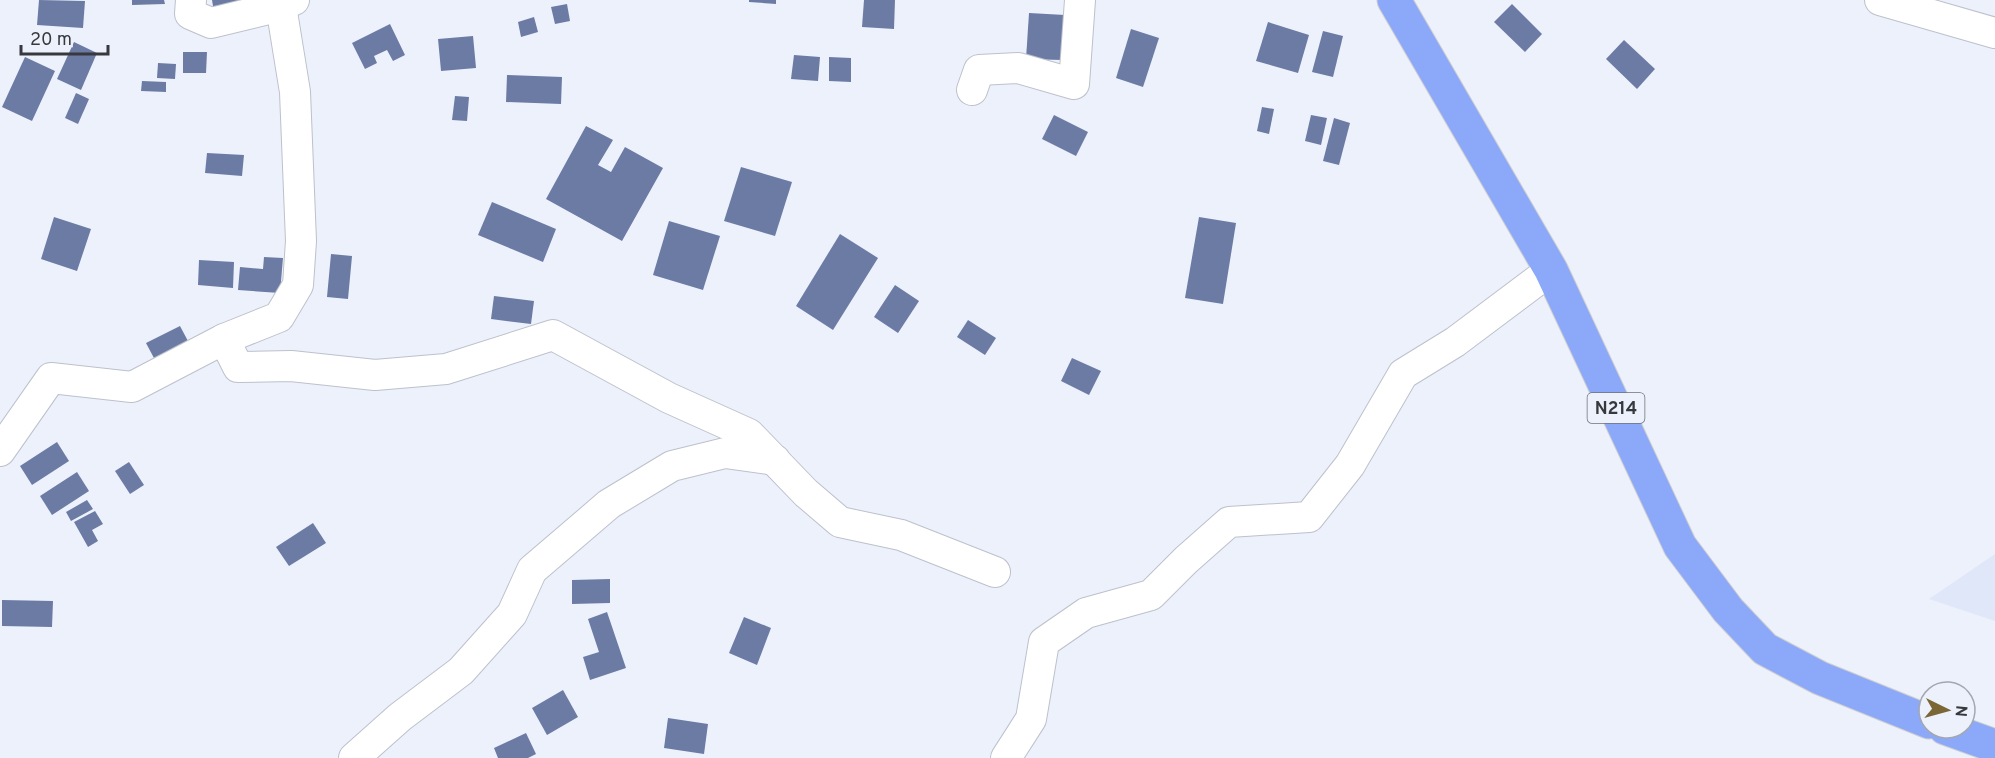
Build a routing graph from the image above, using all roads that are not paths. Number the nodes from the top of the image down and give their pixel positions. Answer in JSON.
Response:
{"nodes":[{"id":1,"x":191,"y":0,"type":"edge"},
{"id":2,"x":1080,"y":0,"type":"edge"},
{"id":3,"x":1394,"y":0,"type":"edge"},
{"id":4,"x":1880,"y":0,"type":"edge"},
{"id":5,"x":288,"y":3,"type":"edge"},
{"id":6,"x":1995,"y":33,"type":"edge"},
{"id":7,"x":972,"y":90,"type":"dead end"},
{"id":8,"x":1551,"y":270,"type":"junction"},
{"id":9,"x":224,"y":339,"type":"junction"},
{"id":10,"x":0,"y":451,"type":"edge"},
{"id":11,"x":775,"y":460,"type":"junction"},
{"id":12,"x":995,"y":572,"type":"dead end"},
{"id":13,"x":1917,"y":717,"type":"edge"},
{"id":14,"x":1977,"y":740,"type":"edge"},
{"id":15,"x":1995,"y":746,"type":"edge"},
{"id":16,"x":354,"y":758,"type":"edge"},
{"id":17,"x":1006,"y":758,"type":"edge"}],
"edges":[{"from":1,"to":5,"type":"street"},
{"from":2,"to":7,"type":"street"},
{"from":3,"to":8,"type":"highway","number":"N214"},
{"from":4,"to":6,"type":"street"},
{"from":5,"to":9,"type":"street"},
{"from":8,"to":13,"type":"highway","number":"N214"},
{"from":8,"to":17,"type":"street"},
{"from":9,"to":10,"type":"street"},
{"from":9,"to":11,"type":"street"},
{"from":11,"to":12,"type":"street"},
{"from":11,"to":16,"type":"street"},
{"from":14,"to":15,"type":"highway"}]}
